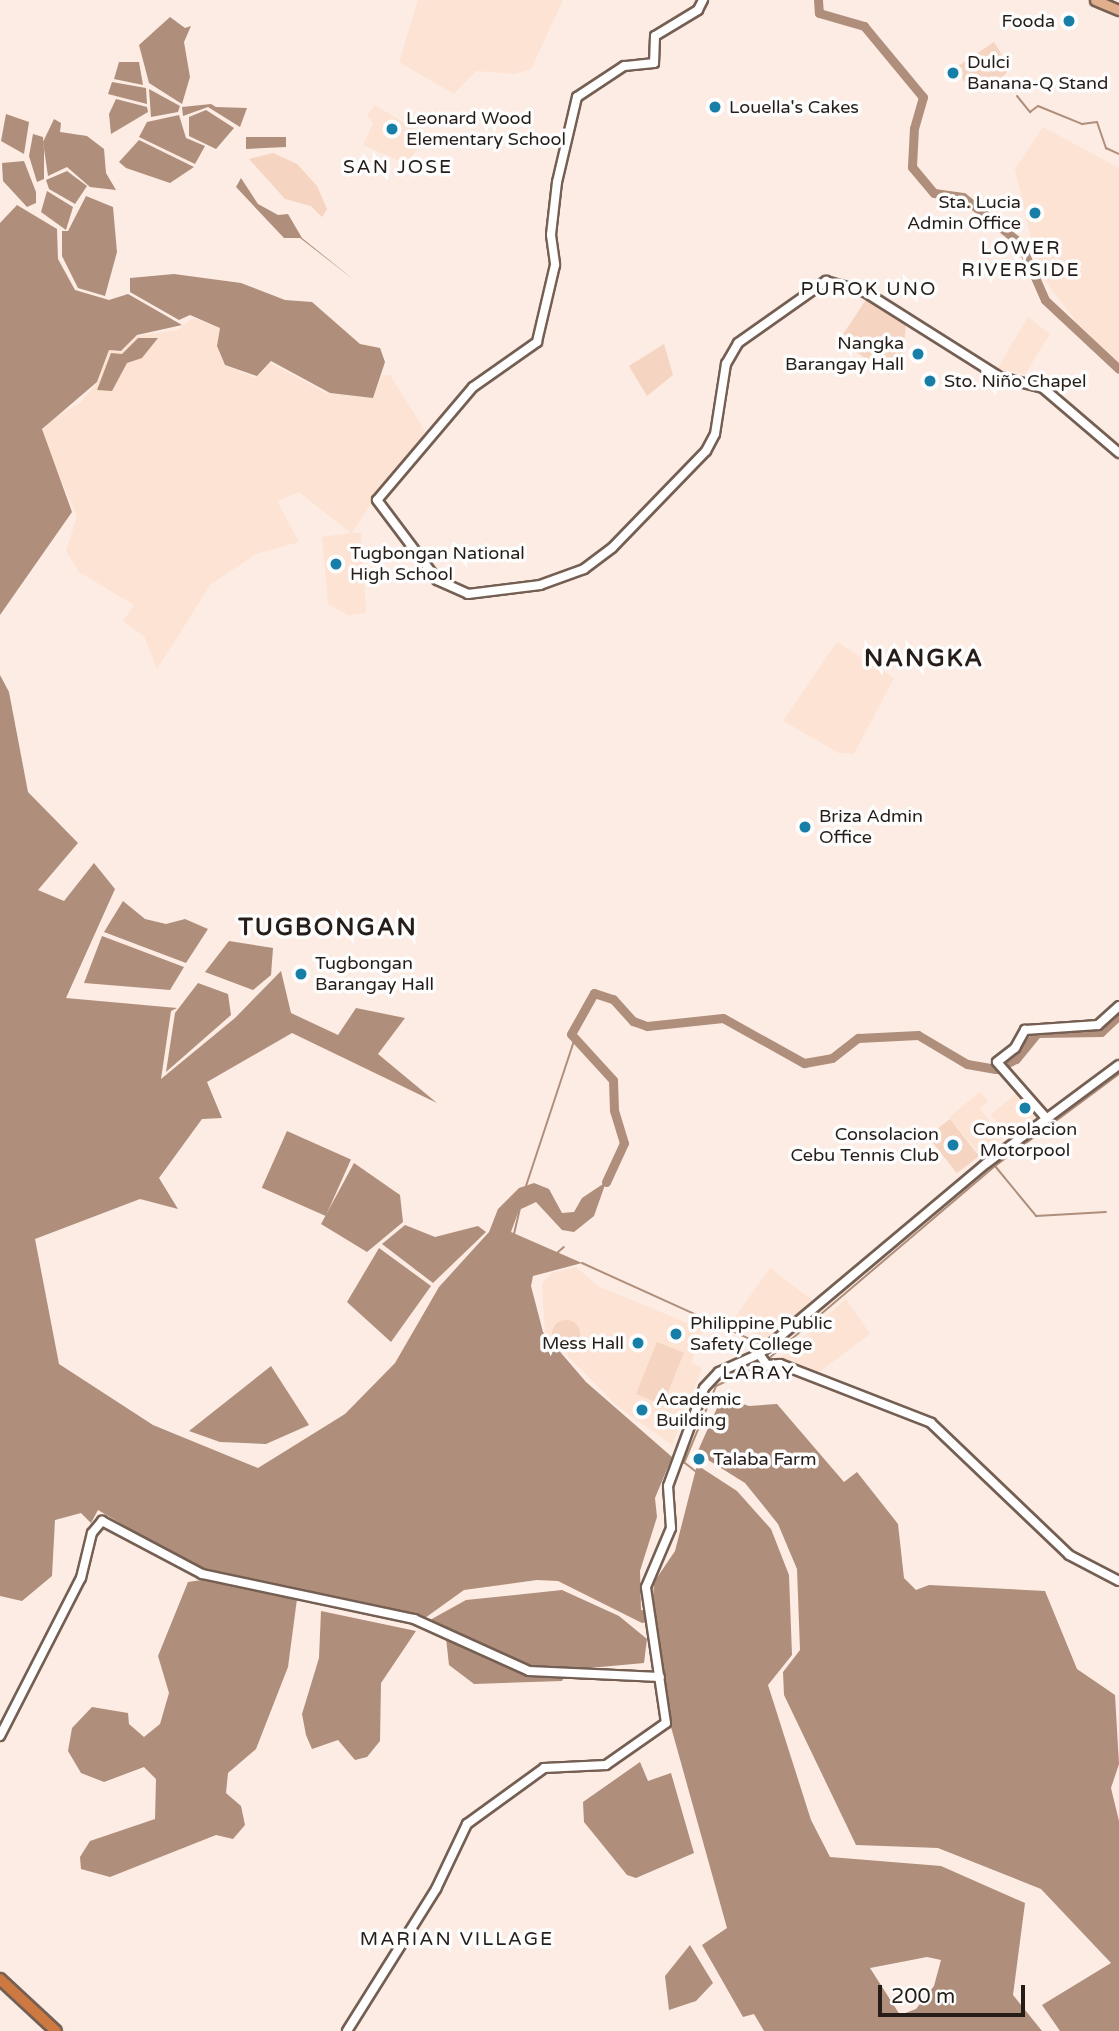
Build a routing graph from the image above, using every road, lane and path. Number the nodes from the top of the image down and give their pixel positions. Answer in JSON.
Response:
{"nodes":[{"id":1,"x":703,"y":0,"type":"edge"},
{"id":2,"x":1095,"y":0,"type":"edge"},
{"id":3,"x":1109,"y":0,"type":"edge"},
{"id":4,"x":1119,"y":4,"type":"edge"},
{"id":5,"x":1119,"y":10,"type":"edge"},
{"id":6,"x":1119,"y":453,"type":"edge"},
{"id":7,"x":1119,"y":1006,"type":"edge"},
{"id":8,"x":1119,"y":1065,"type":"edge"},
{"id":9,"x":1046,"y":1118,"type":"junction"},
{"id":10,"x":763,"y":1359,"type":"junction"},
{"id":11,"x":1119,"y":1581,"type":"edge"},
{"id":12,"x":660,"y":1677,"type":"junction"},
{"id":13,"x":0,"y":1736,"type":"edge"},
{"id":14,"x":0,"y":1979,"type":"edge"},
{"id":15,"x":56,"y":2031,"type":"edge"},
{"id":16,"x":347,"y":2031,"type":"edge"}],
"edges":[{"from":1,"to":6,"type":"street"},
{"from":2,"to":5,"type":"main road"},
{"from":3,"to":4,"type":"main road"},
{"from":7,"to":9,"type":"street"},
{"from":8,"to":9,"type":"street"},
{"from":9,"to":10,"type":"street"},
{"from":10,"to":11,"type":"street"},
{"from":10,"to":12,"type":"street"},
{"from":12,"to":13,"type":"street"},
{"from":12,"to":16,"type":"street"},
{"from":14,"to":15,"type":"highway"}]}
